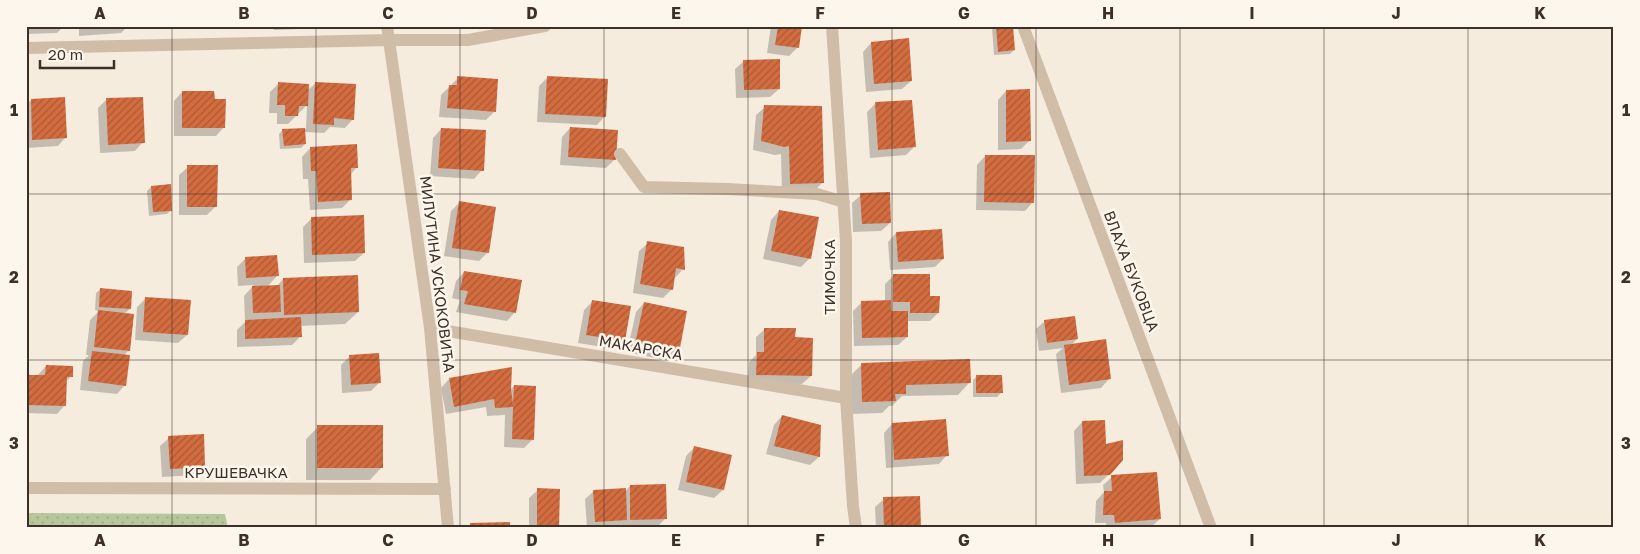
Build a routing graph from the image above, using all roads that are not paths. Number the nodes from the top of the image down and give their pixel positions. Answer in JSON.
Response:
{"nodes":[{"id":1,"x":387,"y":26,"type":"edge"},
{"id":2,"x":544,"y":26,"type":"edge"},
{"id":3,"x":832,"y":26,"type":"edge"},
{"id":4,"x":1022,"y":26,"type":"edge"},
{"id":5,"x":389,"y":40,"type":"junction"},
{"id":6,"x":26,"y":48,"type":"edge"},
{"id":7,"x":620,"y":154,"type":"dead end"},
{"id":8,"x":844,"y":202,"type":"junction"},
{"id":9,"x":430,"y":328,"type":"junction"},
{"id":10,"x":846,"y":398,"type":"junction"},
{"id":11,"x":26,"y":488,"type":"edge"},
{"id":12,"x":445,"y":490,"type":"junction"},
{"id":13,"x":448,"y":528,"type":"edge"},
{"id":14,"x":856,"y":528,"type":"edge"},
{"id":15,"x":1211,"y":528,"type":"edge"}],
"edges":[{"from":1,"to":5,"type":"street","name":"МИЛУТИНА УСКОКОВИЋА"},
{"from":2,"to":5,"type":"street"},
{"from":3,"to":8,"type":"street","name":"ТИМОЧКА"},
{"from":4,"to":15,"type":"street","name":"ВЛАХА БУКОВЦА"},
{"from":5,"to":6,"type":"street"},
{"from":5,"to":9,"type":"street","name":"МИЛУТИНА УСКОКОВИЋА"},
{"from":7,"to":8,"type":"street"},
{"from":8,"to":10,"type":"street","name":"ТИМОЧКА"},
{"from":9,"to":10,"type":"street","name":"МАКАРСКА"},
{"from":9,"to":12,"type":"street","name":"МИЛУТИНА УСКОКОВИЋА"},
{"from":10,"to":14,"type":"street","name":"ТИМОЧКА"},
{"from":11,"to":12,"type":"street","name":"КРУШЕВАЧКА"},
{"from":12,"to":13,"type":"street","name":"МИЛУТИНА УСКОКОВИЋА"}]}
